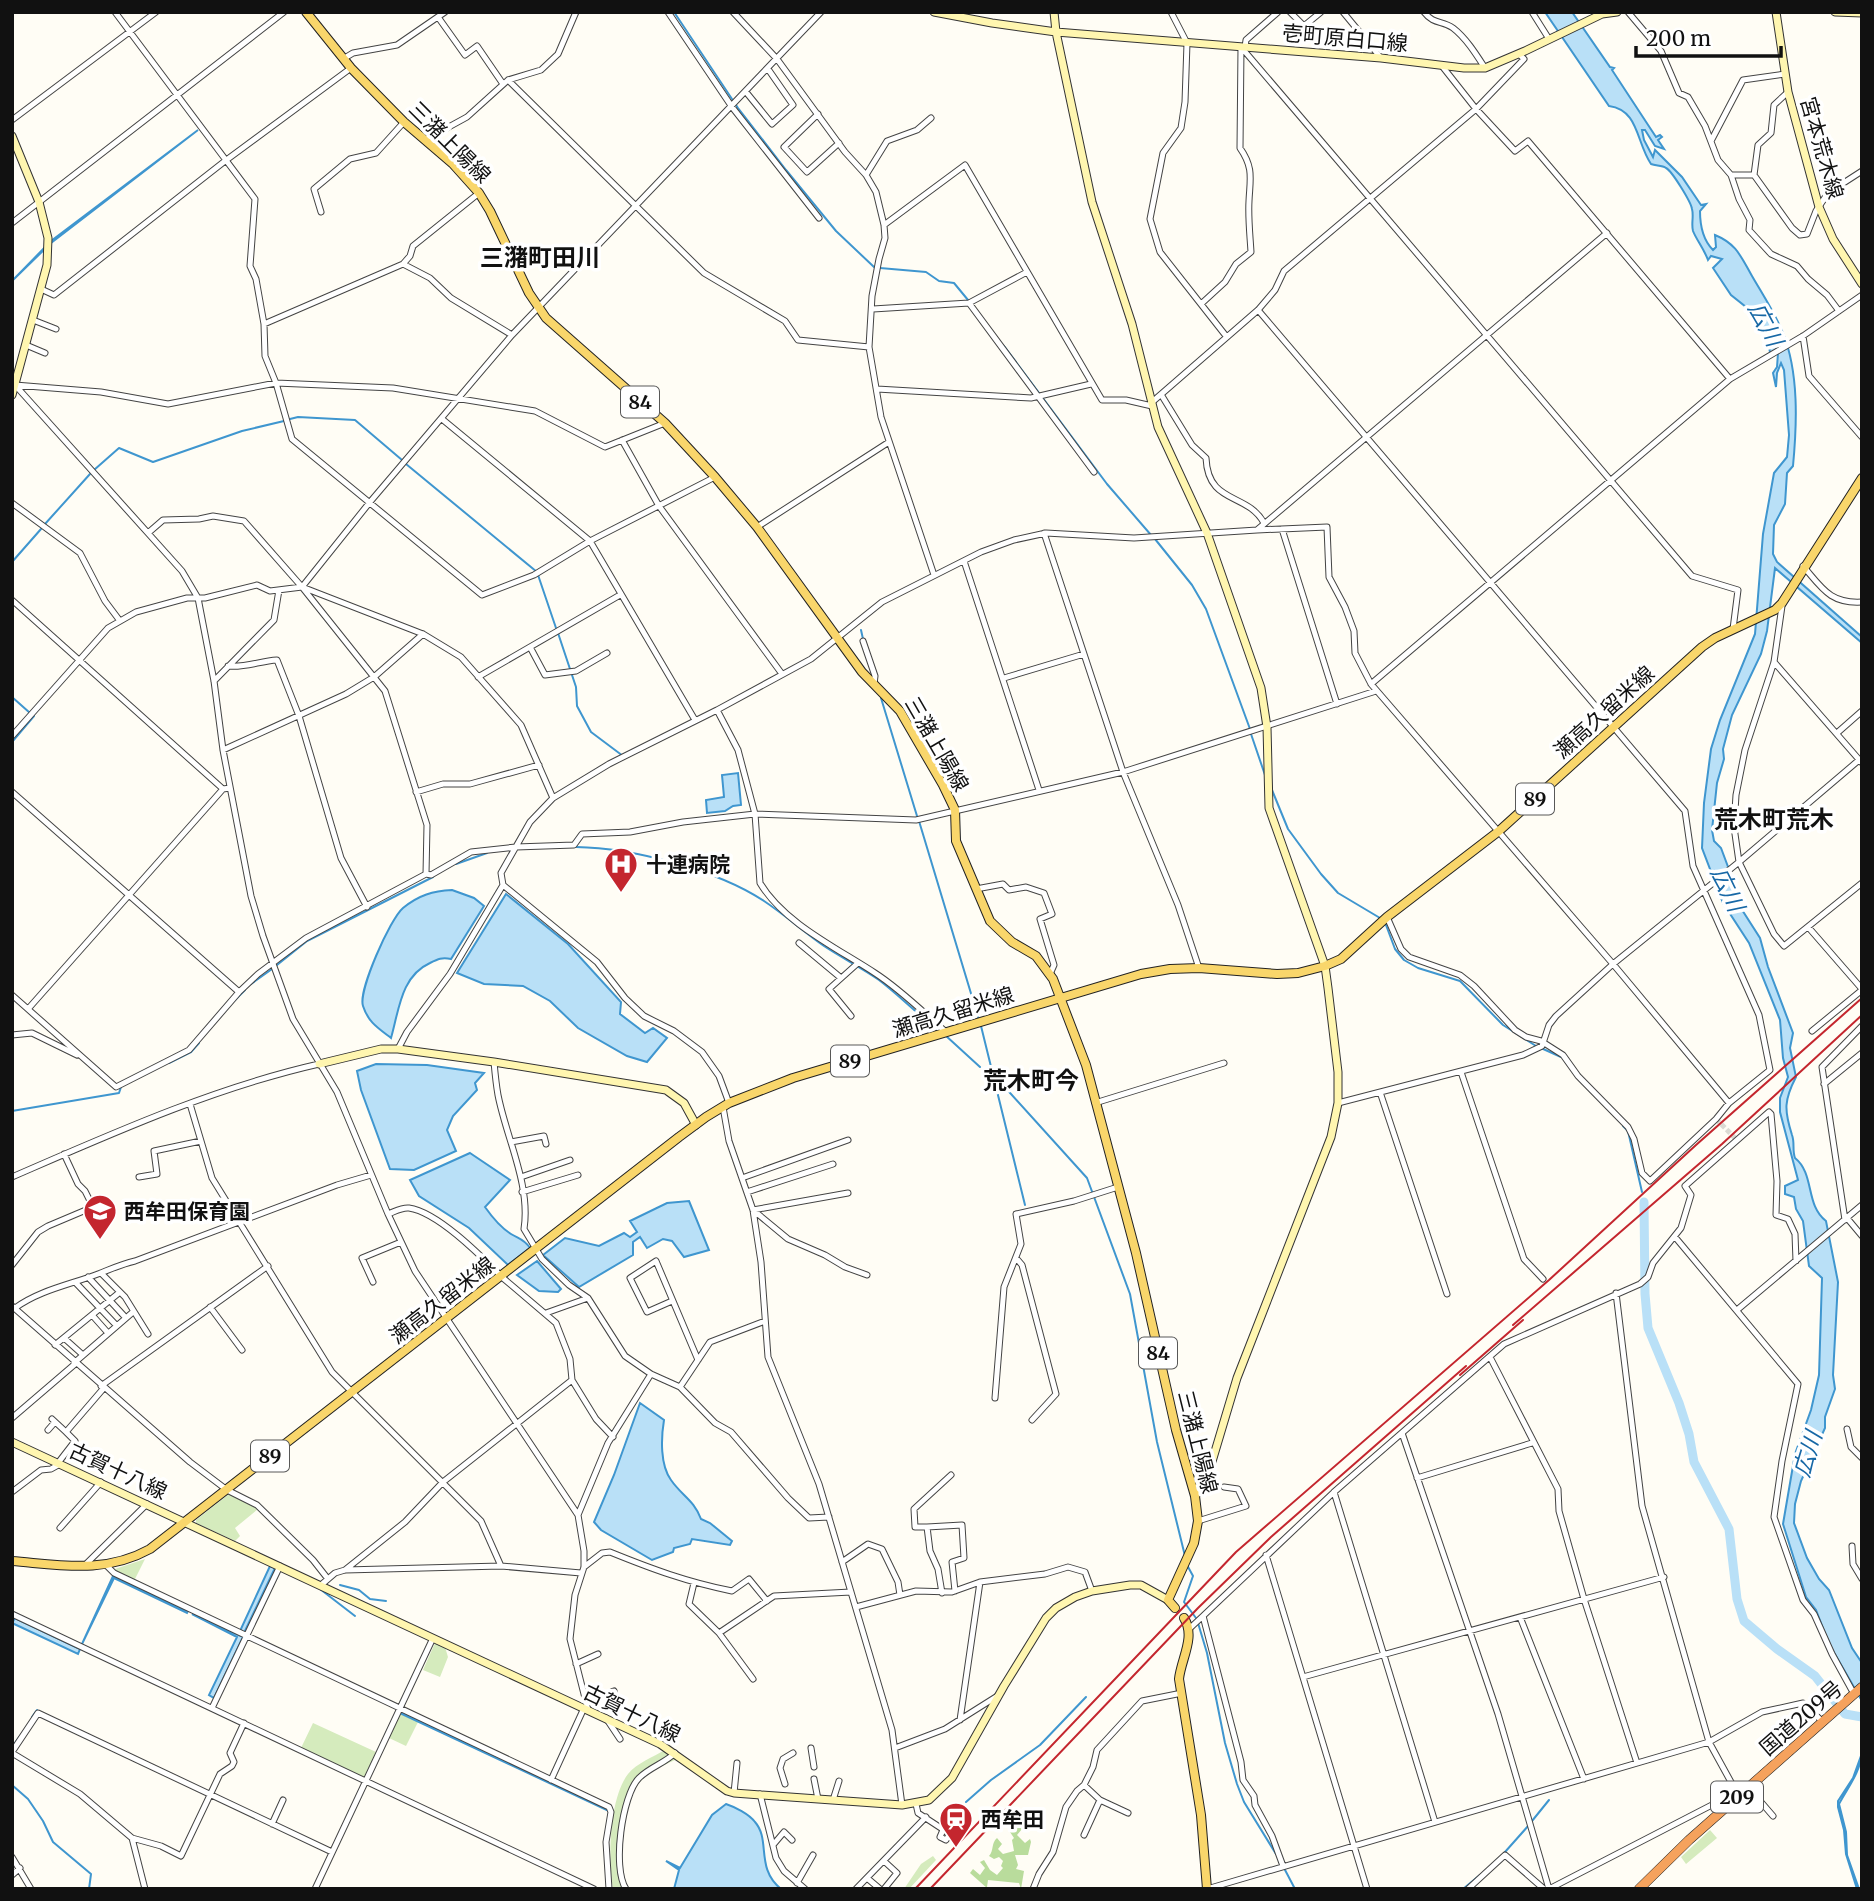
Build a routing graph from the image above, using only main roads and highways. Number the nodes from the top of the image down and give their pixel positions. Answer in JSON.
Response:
{"nodes":[{"id":1,"x":306,"y":12,"type":"edge"},
{"id":2,"x":934,"y":12,"type":"edge"},
{"id":3,"x":1054,"y":12,"type":"edge"},
{"id":4,"x":1617,"y":12,"type":"edge"},
{"id":5,"x":1776,"y":12,"type":"edge"},
{"id":6,"x":1835,"y":12,"type":"edge"},
{"id":7,"x":1862,"y":13,"type":"edge"},
{"id":8,"x":1056,"y":32,"type":"junction"},
{"id":9,"x":12,"y":136,"type":"edge"},
{"id":10,"x":1862,"y":284,"type":"edge"},
{"id":11,"x":14,"y":384,"type":"edge"},
{"id":12,"x":12,"y":395,"type":"edge"},
{"id":13,"x":1862,"y":478,"type":"edge"},
{"id":14,"x":1325,"y":966,"type":"junction"},
{"id":15,"x":1062,"y":998,"type":"junction"},
{"id":16,"x":319,"y":1064,"type":"road end"},
{"id":17,"x":696,"y":1125,"type":"junction"},
{"id":18,"x":14,"y":1445,"type":"edge"},
{"id":19,"x":1195,"y":1496,"type":"junction"},
{"id":20,"x":187,"y":1522,"type":"junction"},
{"id":21,"x":12,"y":1561,"type":"edge"},
{"id":22,"x":1168,"y":1600,"type":"junction"},
{"id":23,"x":1175,"y":1608,"type":"dead end"},
{"id":24,"x":1184,"y":1618,"type":"dead end"},
{"id":25,"x":1857,"y":1691,"type":"edge"},
{"id":26,"x":1207,"y":1889,"type":"edge"},
{"id":27,"x":1639,"y":1889,"type":"edge"}],
"edges":[{"from":1,"to":15,"type":"main road","name":"三潴上陽線","number":"84"},
{"from":2,"to":8,"type":"main road","name":"壱町原白口線"},
{"from":3,"to":8,"type":"main road"},
{"from":4,"to":8,"type":"main road","name":"壱町原白口線"},
{"from":5,"to":10,"type":"main road","name":"宮本荒木線"},
{"from":6,"to":7,"type":"main road"},
{"from":8,"to":14,"type":"main road"},
{"from":9,"to":11,"type":"main road"},
{"from":11,"to":12,"type":"main road"},
{"from":13,"to":14,"type":"main road","name":"瀬高久留米線","number":"89"},
{"from":14,"to":15,"type":"main road","name":"瀬高久留米線","number":"89"},
{"from":14,"to":19,"type":"main road"},
{"from":15,"to":17,"type":"main road","name":"瀬高久留米線","number":"89"},
{"from":15,"to":19,"type":"main road","name":"三潴上陽線","number":"84"},
{"from":16,"to":17,"type":"main road"},
{"from":17,"to":20,"type":"main road","name":"瀬高久留米線","number":"89"},
{"from":18,"to":20,"type":"main road","name":"古賀十八線"},
{"from":19,"to":22,"type":"main road","name":"三潴上陽線","number":"84"},
{"from":20,"to":21,"type":"main road","name":"瀬高久留米線","number":"89"},
{"from":20,"to":22,"type":"main road","name":"古賀十八線"},
{"from":22,"to":23,"type":"main road"},
{"from":24,"to":26,"type":"main road"},
{"from":25,"to":27,"type":"highway","name":"国道209号","number":"209"}]}
